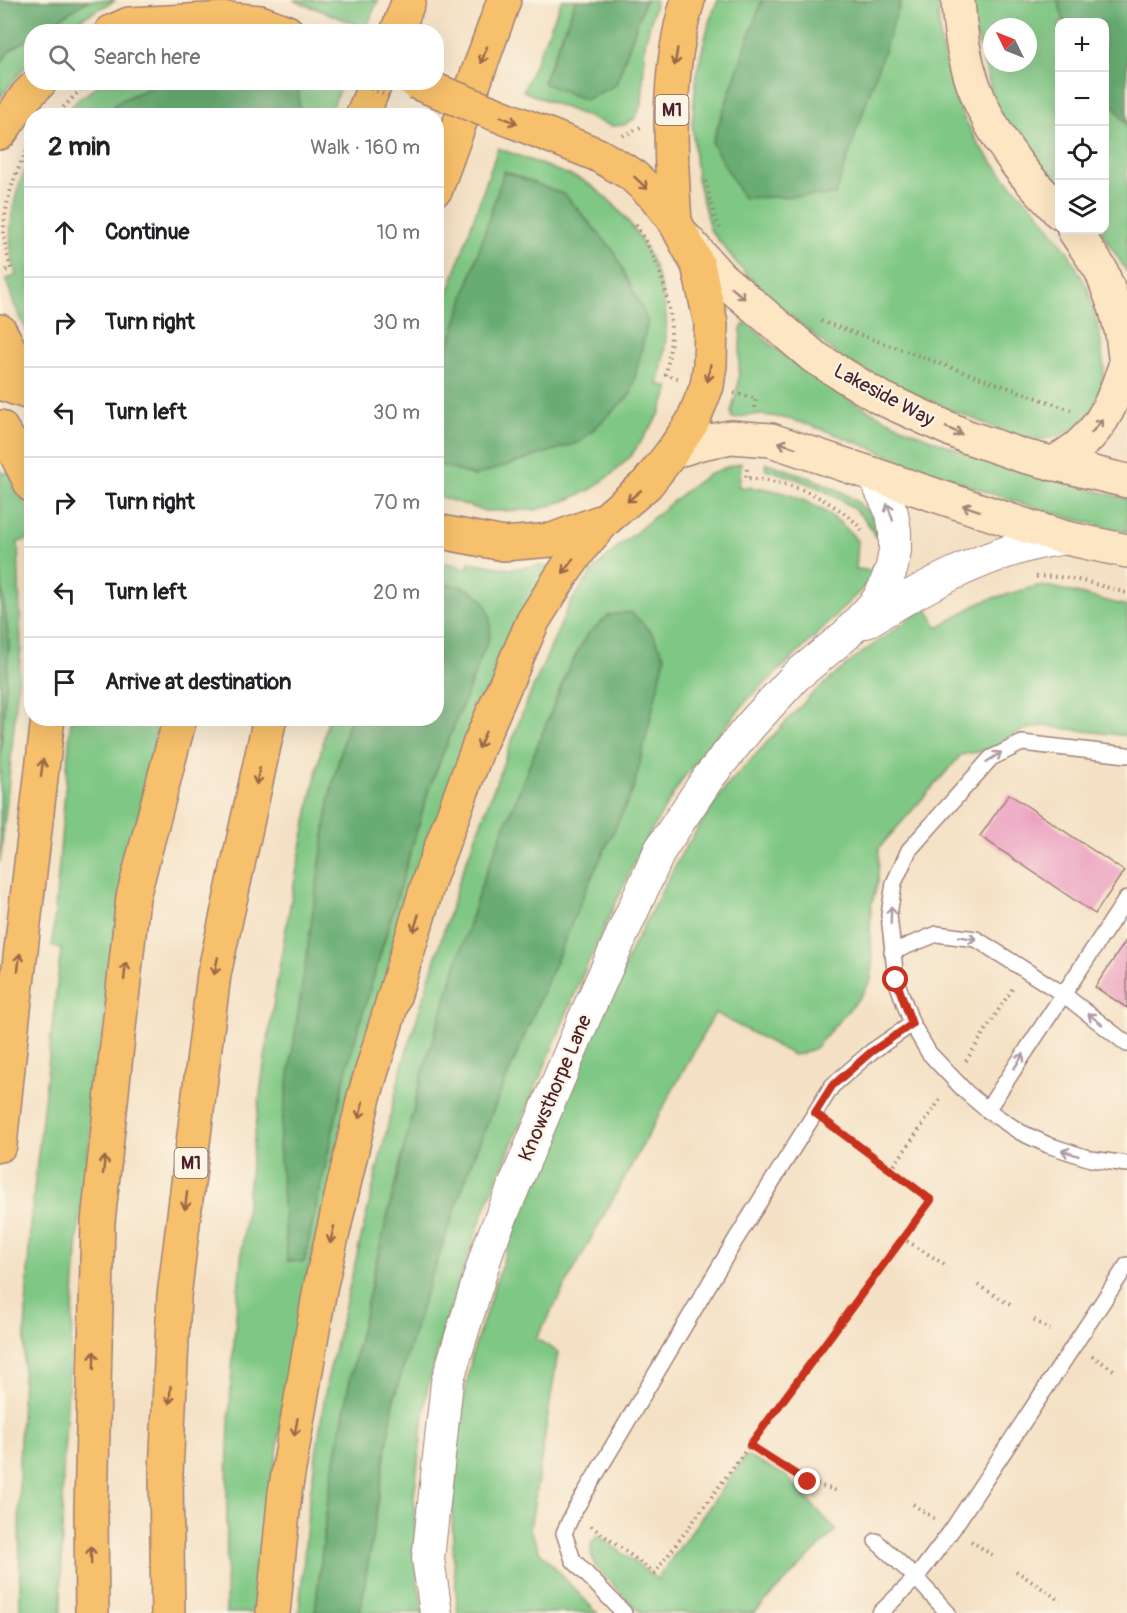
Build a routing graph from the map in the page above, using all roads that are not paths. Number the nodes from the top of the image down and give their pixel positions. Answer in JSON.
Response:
{"nodes":[{"id":1,"x":160,"y":0,"type":"edge"},
{"id":2,"x":410,"y":0,"type":"edge"},
{"id":3,"x":504,"y":0,"type":"edge"},
{"id":4,"x":688,"y":0,"type":"edge"},
{"id":5,"x":958,"y":0,"type":"edge"},
{"id":6,"x":126,"y":24,"type":"edge"},
{"id":7,"x":167,"y":24,"type":"edge"},
{"id":8,"x":265,"y":24,"type":"edge"},
{"id":9,"x":400,"y":24,"type":"edge"},
{"id":10,"x":31,"y":90,"type":"edge"},
{"id":11,"x":373,"y":90,"type":"edge"},
{"id":12,"x":435,"y":90,"type":"edge"},
{"id":13,"x":365,"y":108,"type":"edge"},
{"id":14,"x":0,"y":133,"type":"edge"},
{"id":15,"x":444,"y":167,"type":"edge"},
{"id":16,"x":1055,"y":208,"type":"edge"},
{"id":17,"x":679,"y":229,"type":"junction"},
{"id":18,"x":1077,"y":234,"type":"edge"},
{"id":19,"x":0,"y":331,"type":"edge"},
{"id":20,"x":24,"y":369,"type":"edge"},
{"id":21,"x":1126,"y":370,"type":"edge"},
{"id":22,"x":0,"y":383,"type":"edge"},
{"id":23,"x":24,"y":391,"type":"edge"},
{"id":24,"x":0,"y":427,"type":"edge"},
{"id":25,"x":672,"y":452,"type":"junction"},
{"id":26,"x":1053,"y":464,"type":"junction"},
{"id":27,"x":24,"y":470,"type":"edge"},
{"id":28,"x":873,"y":474,"type":"junction"},
{"id":29,"x":1127,"y":482,"type":"edge"},
{"id":30,"x":605,"y":520,"type":"junction"},
{"id":31,"x":444,"y":533,"type":"edge"},
{"id":32,"x":1066,"y":538,"type":"junction"},
{"id":33,"x":1127,"y":551,"type":"edge"},
{"id":34,"x":846,"y":635,"type":"junction"},
{"id":35,"x":47,"y":726,"type":"edge"},
{"id":36,"x":178,"y":726,"type":"edge"},
{"id":37,"x":268,"y":726,"type":"edge"},
{"id":38,"x":1127,"y":755,"type":"edge"},
{"id":39,"x":1127,"y":898,"type":"edge"},
{"id":40,"x":892,"y":952,"type":"junction"},
{"id":41,"x":1063,"y":994,"type":"junction"},
{"id":42,"x":912,"y":1024,"type":"junction"},
{"id":43,"x":1127,"y":1044,"type":"edge"},
{"id":44,"x":987,"y":1110,"type":"junction"},
{"id":45,"x":0,"y":1145,"type":"edge"},
{"id":46,"x":1127,"y":1164,"type":"edge"},
{"id":47,"x":1127,"y":1265,"type":"edge"},
{"id":48,"x":876,"y":1541,"type":"dead end"},
{"id":49,"x":916,"y":1578,"type":"junction"},
{"id":50,"x":92,"y":1613,"type":"edge"},
{"id":51,"x":168,"y":1613,"type":"edge"},
{"id":52,"x":273,"y":1613,"type":"edge"},
{"id":53,"x":436,"y":1613,"type":"edge"},
{"id":54,"x":624,"y":1613,"type":"edge"},
{"id":55,"x":880,"y":1613,"type":"edge"},
{"id":56,"x":948,"y":1613,"type":"edge"}],
"edges":[{"from":1,"to":6,"type":"highway"},
{"from":2,"to":9,"type":"highway"},
{"from":3,"to":15,"type":"highway","one_way":true},
{"from":4,"to":17,"type":"highway","number":"M1","one_way":true},
{"from":5,"to":16,"type":"street"},
{"from":7,"to":8,"type":"highway"},
{"from":10,"to":14,"type":"highway"},
{"from":11,"to":13,"type":"highway"},
{"from":12,"to":17,"type":"highway","one_way":true,"bridge":true},
{"from":17,"to":25,"type":"highway","one_way":true},
{"from":17,"to":26,"type":"street","name":"Lakeside Way","one_way":true},
{"from":18,"to":21,"type":"street"},
{"from":19,"to":20,"type":"highway"},
{"from":26,"to":21,"type":"street","one_way":true},
{"from":22,"to":23,"type":"highway"},
{"from":24,"to":27,"type":"highway"},
{"from":28,"to":25,"type":"street","one_way":true},
{"from":25,"to":30,"type":"highway","one_way":true},
{"from":26,"to":29,"type":"street","name":"Lakeside Way"},
{"from":32,"to":28,"type":"street","one_way":true},
{"from":34,"to":28,"type":"street","name":"Knowsthorpe Lane","one_way":true},
{"from":30,"to":31,"type":"highway"},
{"from":30,"to":52,"type":"highway","one_way":true},
{"from":32,"to":33,"type":"street"},
{"from":32,"to":34,"type":"street","name":"Knowsthorpe Lane"},
{"from":34,"to":53,"type":"street","name":"Knowsthorpe Lane"},
{"from":45,"to":35,"type":"highway","one_way":true},
{"from":50,"to":36,"type":"highway","one_way":true},
{"from":37,"to":51,"type":"highway","number":"M1","one_way":true},
{"from":40,"to":38,"type":"lane","one_way":true},
{"from":39,"to":41,"type":"lane"},
{"from":40,"to":41,"type":"lane","one_way":true},
{"from":40,"to":42,"type":"lane"},
{"from":43,"to":41,"type":"lane","one_way":true},
{"from":44,"to":41,"type":"lane","one_way":true},
{"from":42,"to":44,"type":"lane"},
{"from":42,"to":54,"type":"lane"},
{"from":46,"to":44,"type":"lane","one_way":true},
{"from":47,"to":49,"type":"lane"},
{"from":48,"to":49,"type":"lane"},
{"from":49,"to":55,"type":"lane"},
{"from":49,"to":56,"type":"lane"}]}
